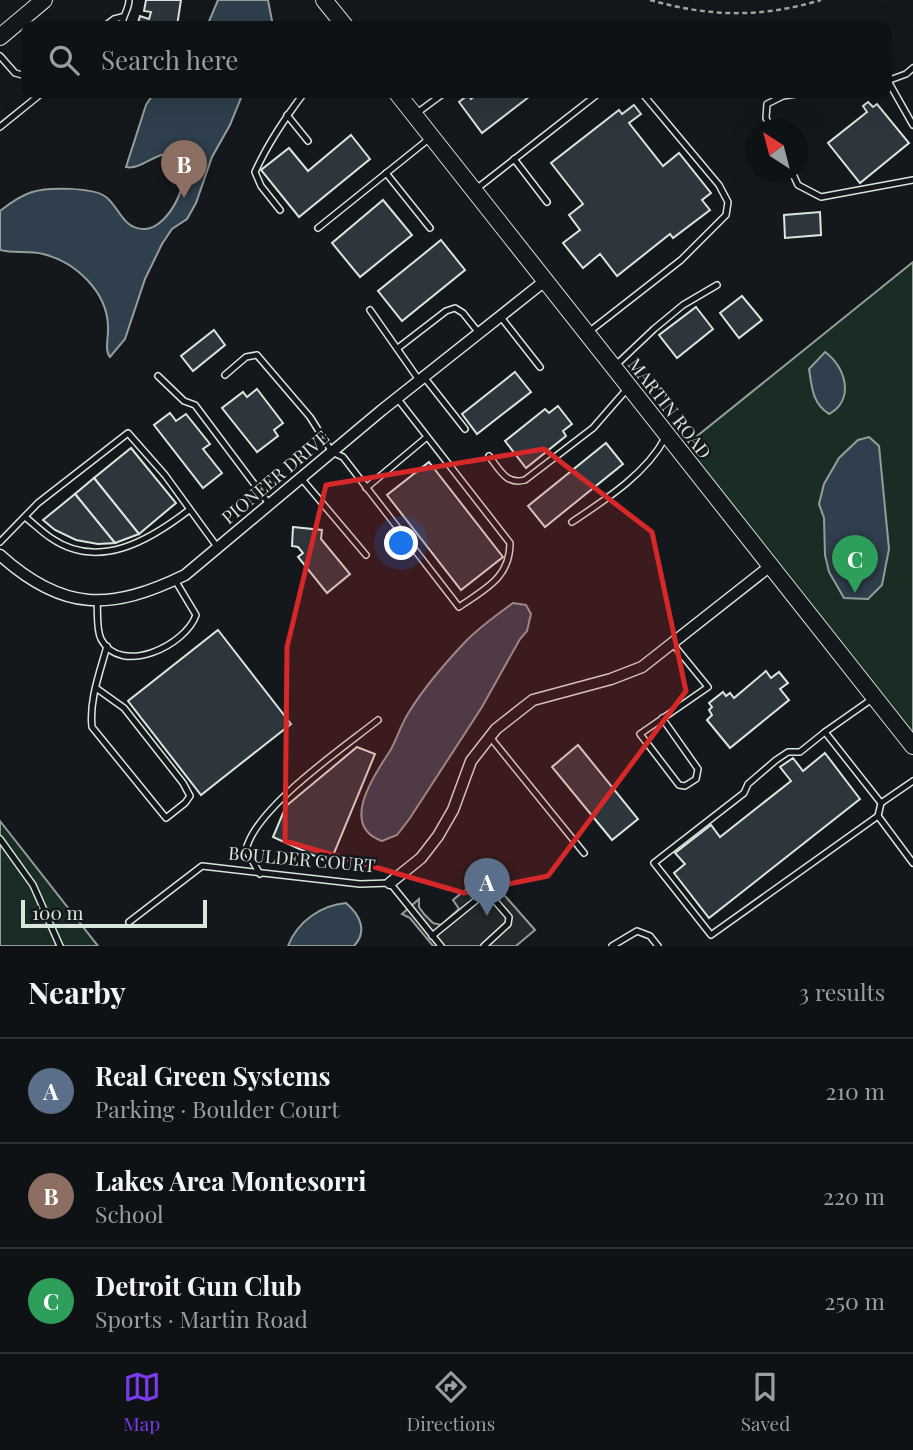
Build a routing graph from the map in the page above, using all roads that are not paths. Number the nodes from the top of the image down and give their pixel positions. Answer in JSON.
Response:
{"nodes":[{"id":1,"x":44,"y":0,"type":"edge"},
{"id":2,"x":129,"y":0,"type":"edge"},
{"id":3,"x":324,"y":0,"type":"edge"},
{"id":4,"x":122,"y":17,"type":"junction"},
{"id":5,"x":111,"y":21,"type":"edge"},
{"id":6,"x":122,"y":21,"type":"edge"},
{"id":7,"x":341,"y":21,"type":"edge"},
{"id":8,"x":0,"y":37,"type":"edge"},
{"id":9,"x":0,"y":56,"type":"edge"},
{"id":10,"x":913,"y":68,"type":"edge"},
{"id":11,"x":21,"y":75,"type":"edge"},
{"id":12,"x":892,"y":79,"type":"edge"},
{"id":13,"x":892,"y":89,"type":"edge"},
{"id":14,"x":36,"y":98,"type":"edge"},
{"id":15,"x":300,"y":98,"type":"edge"},
{"id":16,"x":401,"y":98,"type":"edge"},
{"id":17,"x":437,"y":98,"type":"edge"},
{"id":18,"x":593,"y":98,"type":"edge"},
{"id":19,"x":646,"y":98,"type":"edge"},
{"id":20,"x":779,"y":98,"type":"edge"},
{"id":21,"x":287,"y":115,"type":"junction"},
{"id":22,"x":414,"y":115,"type":"junction"},
{"id":23,"x":766,"y":119,"type":"edge"},
{"id":24,"x":913,"y":125,"type":"edge"},
{"id":25,"x":0,"y":127,"type":"edge"},
{"id":26,"x":432,"y":137,"type":"junction"},
{"id":27,"x":308,"y":141,"type":"dead end"},
{"id":28,"x":514,"y":159,"type":"junction"},
{"id":29,"x":386,"y":173,"type":"junction"},
{"id":30,"x":913,"y":180,"type":"edge"},
{"id":31,"x":797,"y":182,"type":"edge"},
{"id":32,"x":474,"y":190,"type":"junction"},
{"id":33,"x":547,"y":202,"type":"dead end"},
{"id":34,"x":280,"y":210,"type":"dead end"},
{"id":35,"x":318,"y":228,"type":"dead end"},
{"id":36,"x":430,"y":228,"type":"dead end"},
{"id":37,"x":546,"y":280,"type":"junction"},
{"id":38,"x":717,"y":285,"type":"dead end"},
{"id":39,"x":370,"y":310,"type":"dead end"},
{"id":40,"x":500,"y":316,"type":"junction"},
{"id":41,"x":479,"y":333,"type":"junction"},
{"id":42,"x":587,"y":333,"type":"junction"},
{"id":43,"x":398,"y":348,"type":"junction"},
{"id":44,"x":540,"y":367,"type":"dead end"},
{"id":45,"x":614,"y":368,"type":"junction"},
{"id":46,"x":225,"y":375,"type":"dead end"},
{"id":47,"x":158,"y":376,"type":"dead end"},
{"id":48,"x":421,"y":378,"type":"junction"},
{"id":49,"x":629,"y":386,"type":"junction"},
{"id":50,"x":397,"y":398,"type":"junction"},
{"id":51,"x":465,"y":429,"type":"dead end"},
{"id":52,"x":667,"y":436,"type":"junction"},
{"id":53,"x":427,"y":437,"type":"junction"},
{"id":54,"x":332,"y":452,"type":"junction"},
{"id":55,"x":489,"y":456,"type":"dead end"},
{"id":56,"x":301,"y":478,"type":"junction"},
{"id":57,"x":366,"y":488,"type":"junction"},
{"id":58,"x":270,"y":505,"type":"junction"},
{"id":59,"x":189,"y":510,"type":"junction"},
{"id":60,"x":25,"y":517,"type":"junction"},
{"id":61,"x":572,"y":522,"type":"dead end"},
{"id":62,"x":0,"y":542,"type":"edge"},
{"id":63,"x":218,"y":548,"type":"junction"},
{"id":64,"x":0,"y":555,"type":"edge"},
{"id":65,"x":366,"y":555,"type":"dead end"},
{"id":66,"x":769,"y":567,"type":"junction"},
{"id":67,"x":175,"y":580,"type":"junction"},
{"id":68,"x":97,"y":600,"type":"junction"},
{"id":69,"x":673,"y":644,"type":"junction"},
{"id":70,"x":107,"y":646,"type":"junction"},
{"id":71,"x":96,"y":688,"type":"junction"},
{"id":72,"x":874,"y":698,"type":"junction"},
{"id":73,"x":663,"y":719,"type":"junction"},
{"id":74,"x":378,"y":720,"type":"dead end"},
{"id":75,"x":825,"y":732,"type":"junction"},
{"id":76,"x":490,"y":737,"type":"junction"},
{"id":77,"x":913,"y":746,"type":"edge"},
{"id":78,"x":913,"y":781,"type":"edge"},
{"id":79,"x":881,"y":803,"type":"junction"},
{"id":80,"x":878,"y":816,"type":"junction"},
{"id":81,"x":0,"y":839,"type":"edge"},
{"id":82,"x":584,"y":853,"type":"dead end"},
{"id":83,"x":913,"y":863,"type":"edge"},
{"id":84,"x":260,"y":874,"type":"junction"},
{"id":85,"x":390,"y":883,"type":"junction"},
{"id":86,"x":129,"y":922,"type":"dead end"},
{"id":87,"x":432,"y":936,"type":"junction"},
{"id":88,"x":60,"y":946,"type":"edge"},
{"id":89,"x":441,"y":946,"type":"edge"},
{"id":90,"x":484,"y":946,"type":"edge"},
{"id":91,"x":612,"y":946,"type":"edge"},
{"id":92,"x":658,"y":946,"type":"edge"}],
"edges":[{"from":1,"to":8,"type":"main road"},
{"from":2,"to":4,"type":"lane"},
{"from":3,"to":7,"type":"main road"},
{"from":4,"to":5,"type":"lane"},
{"from":4,"to":6,"type":"lane"},
{"from":9,"to":11,"type":"lane"},
{"from":10,"to":12,"type":"lane"},
{"from":13,"to":24,"type":"lane"},
{"from":14,"to":25,"type":"lane"},
{"from":15,"to":21,"type":"lane"},
{"from":16,"to":22,"type":"main road","name":"MARTIN ROAD"},
{"from":17,"to":22,"type":"lane"},
{"from":18,"to":28,"type":"lane"},
{"from":19,"to":42,"type":"lane"},
{"from":20,"to":23,"type":"lane"},
{"from":21,"to":27,"type":"lane"},
{"from":21,"to":34,"type":"lane"},
{"from":22,"to":26,"type":"main road","name":"MARTIN ROAD"},
{"from":26,"to":29,"type":"lane"},
{"from":26,"to":32,"type":"main road","name":"MARTIN ROAD"},
{"from":28,"to":32,"type":"lane"},
{"from":28,"to":33,"type":"lane"},
{"from":29,"to":35,"type":"lane"},
{"from":29,"to":36,"type":"lane"},
{"from":30,"to":31,"type":"lane"},
{"from":32,"to":37,"type":"main road","name":"MARTIN ROAD"},
{"from":37,"to":40,"type":"street","name":"PIONEER DRIVE"},
{"from":37,"to":42,"type":"main road","name":"MARTIN ROAD"},
{"from":38,"to":45,"type":"lane"},
{"from":39,"to":43,"type":"lane"},
{"from":40,"to":41,"type":"street","name":"PIONEER DRIVE"},
{"from":40,"to":44,"type":"lane"},
{"from":41,"to":43,"type":"lane"},
{"from":41,"to":48,"type":"street","name":"PIONEER DRIVE"},
{"from":42,"to":45,"type":"main road","name":"MARTIN ROAD"},
{"from":43,"to":48,"type":"lane"},
{"from":45,"to":49,"type":"main road","name":"MARTIN ROAD"},
{"from":46,"to":54,"type":"lane"},
{"from":47,"to":58,"type":"lane"},
{"from":48,"to":50,"type":"street","name":"PIONEER DRIVE"},
{"from":48,"to":51,"type":"lane"},
{"from":49,"to":52,"type":"main road","name":"MARTIN ROAD"},
{"from":49,"to":55,"type":"lane"},
{"from":50,"to":53,"type":"lane"},
{"from":50,"to":54,"type":"street","name":"PIONEER DRIVE"},
{"from":52,"to":61,"type":"lane"},
{"from":52,"to":66,"type":"main road","name":"MARTIN ROAD"},
{"from":53,"to":57,"type":"lane"},
{"from":53,"to":57,"type":"lane"},
{"from":54,"to":56,"type":"street","name":"PIONEER DRIVE"},
{"from":54,"to":57,"type":"lane"},
{"from":56,"to":58,"type":"street","name":"PIONEER DRIVE"},
{"from":56,"to":65,"type":"lane"},
{"from":58,"to":63,"type":"street","name":"PIONEER DRIVE"},
{"from":59,"to":60,"type":"lane"},
{"from":59,"to":60,"type":"lane"},
{"from":59,"to":63,"type":"lane"},
{"from":60,"to":62,"type":"lane"},
{"from":63,"to":67,"type":"street","name":"PIONEER DRIVE"},
{"from":64,"to":68,"type":"street","name":"PIONEER DRIVE"},
{"from":66,"to":69,"type":"street","name":"BOULDER COURT"},
{"from":66,"to":72,"type":"main road","name":"MARTIN ROAD"},
{"from":67,"to":68,"type":"street","name":"PIONEER DRIVE"},
{"from":67,"to":70,"type":"lane"},
{"from":68,"to":70,"type":"lane"},
{"from":69,"to":73,"type":"lane"},
{"from":69,"to":76,"type":"street","name":"BOULDER COURT"},
{"from":70,"to":71,"type":"lane"},
{"from":71,"to":71,"type":"lane"},
{"from":72,"to":75,"type":"lane"},
{"from":72,"to":77,"type":"main road","name":"MARTIN ROAD"},
{"from":73,"to":73,"type":"lane"},
{"from":74,"to":84,"type":"lane"},
{"from":75,"to":79,"type":"lane"},
{"from":75,"to":80,"type":"lane"},
{"from":76,"to":82,"type":"lane"},
{"from":76,"to":85,"type":"street","name":"BOULDER COURT"},
{"from":78,"to":79,"type":"lane"},
{"from":79,"to":80,"type":"lane"},
{"from":80,"to":83,"type":"lane"},
{"from":81,"to":88,"type":"lane"},
{"from":84,"to":85,"type":"lane","name":"BOULDER COURT"},
{"from":84,"to":86,"type":"lane","name":"BOULDER COURT"},
{"from":85,"to":87,"type":"lane"},
{"from":87,"to":89,"type":"lane"},
{"from":87,"to":90,"type":"lane"},
{"from":91,"to":92,"type":"lane"}]}
